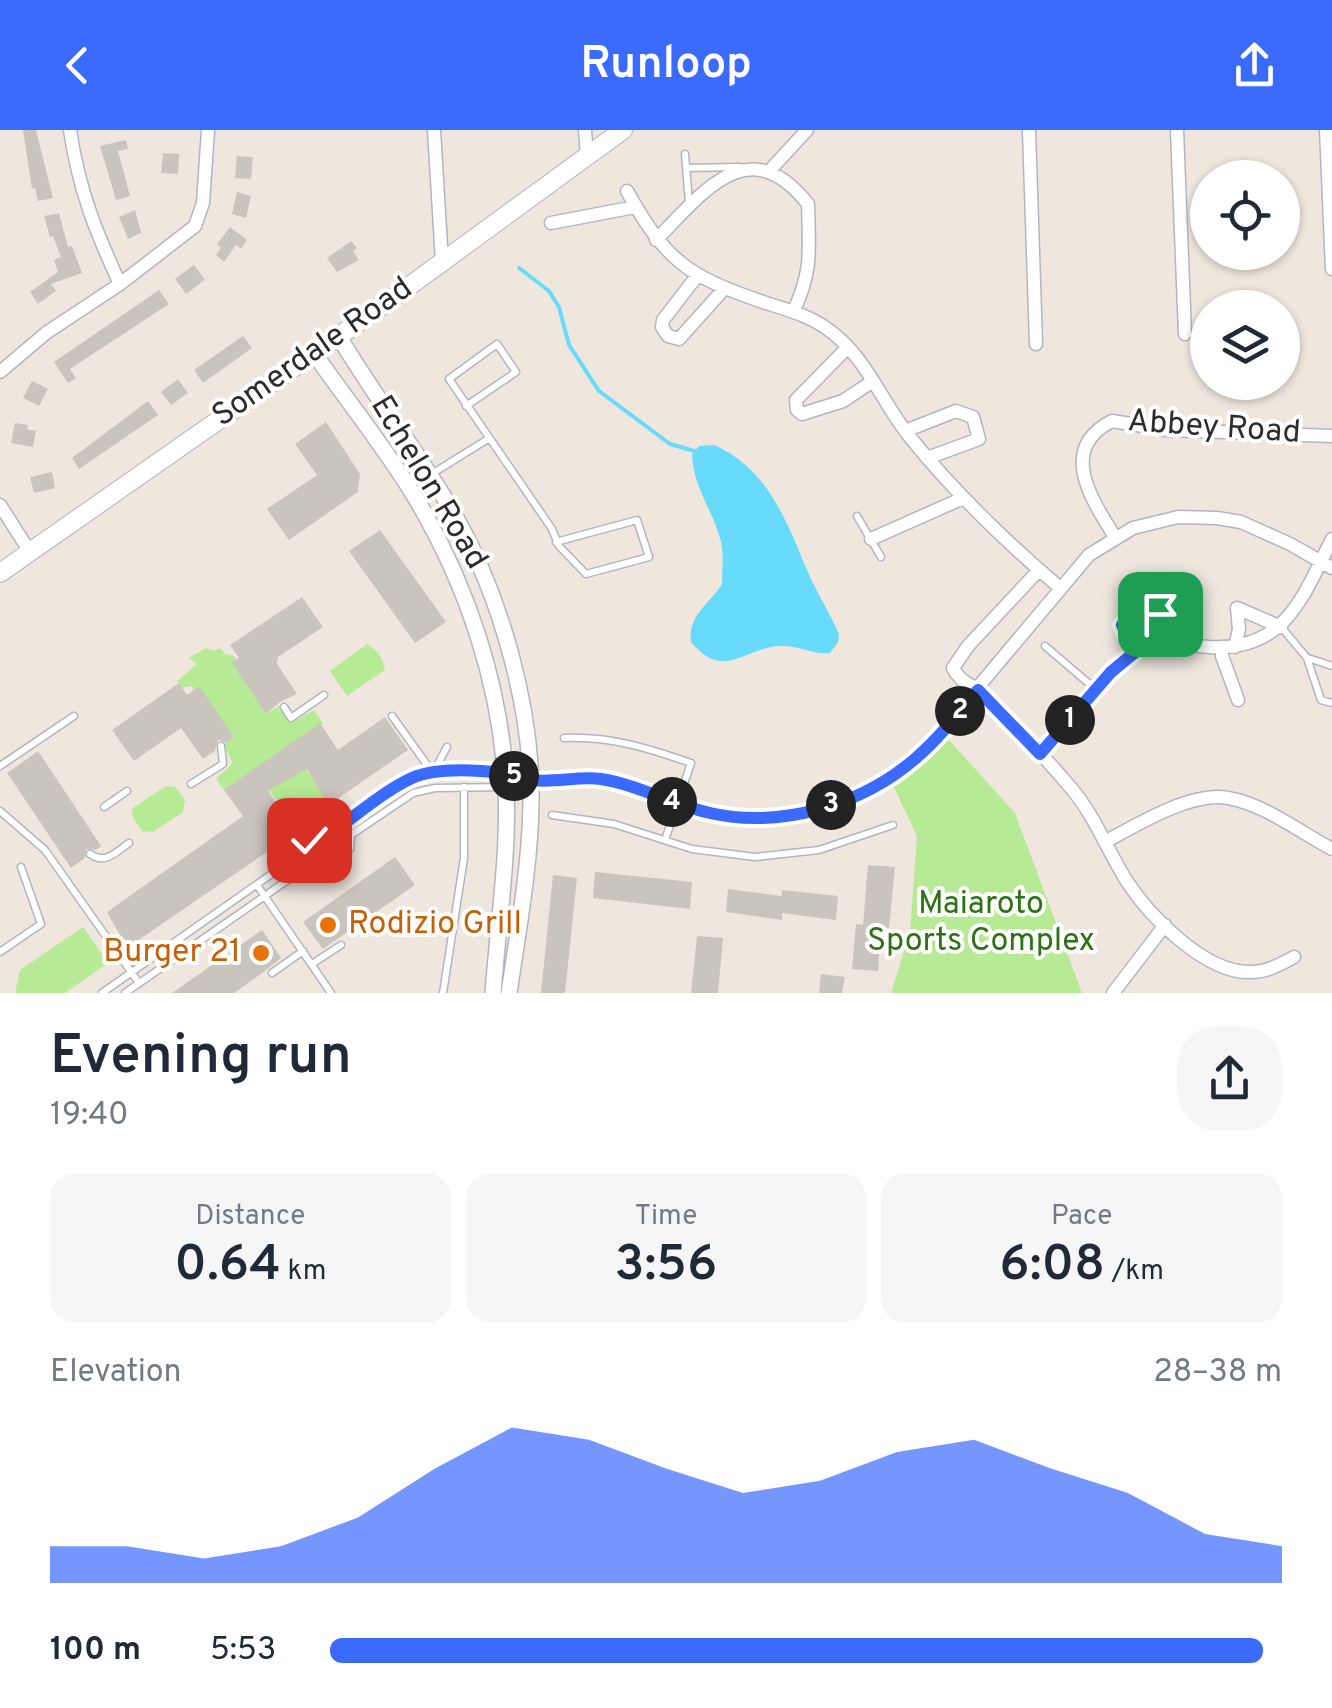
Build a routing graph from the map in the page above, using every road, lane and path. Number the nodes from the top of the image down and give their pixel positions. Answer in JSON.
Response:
{"nodes":[{"id":1,"x":70,"y":130,"type":"edge"},
{"id":2,"x":208,"y":130,"type":"edge"},
{"id":3,"x":434,"y":130,"type":"edge"},
{"id":4,"x":585,"y":130,"type":"edge"},
{"id":5,"x":623,"y":130,"type":"edge"},
{"id":6,"x":807,"y":130,"type":"edge"},
{"id":7,"x":1029,"y":130,"type":"edge"},
{"id":8,"x":1177,"y":130,"type":"edge"},
{"id":9,"x":1326,"y":130,"type":"edge"},
{"id":10,"x":685,"y":154,"type":"dead end"},
{"id":11,"x":587,"y":156,"type":"junction"},
{"id":12,"x":740,"y":167,"type":"junction"},
{"id":13,"x":686,"y":168,"type":"junction"},
{"id":14,"x":772,"y":168,"type":"junction"},
{"id":15,"x":626,"y":191,"type":"dead end"},
{"id":16,"x":689,"y":206,"type":"junction"},
{"id":17,"x":636,"y":207,"type":"junction"},
{"id":18,"x":552,"y":223,"type":"dead end"},
{"id":19,"x":656,"y":240,"type":"junction"},
{"id":20,"x":442,"y":262,"type":"junction"},
{"id":21,"x":1332,"y":270,"type":"edge"},
{"id":22,"x":697,"y":276,"type":"junction"},
{"id":23,"x":120,"y":284,"type":"junction"},
{"id":24,"x":724,"y":289,"type":"junction"},
{"id":25,"x":793,"y":312,"type":"junction"},
{"id":26,"x":1186,"y":334,"type":"dead end"},
{"id":27,"x":338,"y":335,"type":"junction"},
{"id":28,"x":1036,"y":344,"type":"dead end"},
{"id":29,"x":848,"y":348,"type":"junction"},
{"id":30,"x":314,"y":353,"type":"junction"},
{"id":31,"x":0,"y":372,"type":"edge"},
{"id":32,"x":873,"y":381,"type":"junction"},
{"id":33,"x":466,"y":406,"type":"junction"},
{"id":34,"x":904,"y":431,"type":"junction"},
{"id":35,"x":1332,"y":436,"type":"edge"},
{"id":36,"x":488,"y":439,"type":"junction"},
{"id":37,"x":927,"y":458,"type":"junction"},
{"id":38,"x":430,"y":475,"type":"junction"},
{"id":39,"x":962,"y":498,"type":"junction"},
{"id":40,"x":0,"y":505,"type":"edge"},
{"id":41,"x":857,"y":516,"type":"dead end"},
{"id":42,"x":1114,"y":537,"type":"junction"},
{"id":43,"x":870,"y":538,"type":"junction"},
{"id":44,"x":1332,"y":539,"type":"edge"},
{"id":45,"x":556,"y":542,"type":"junction"},
{"id":46,"x":30,"y":552,"type":"junction"},
{"id":47,"x":880,"y":557,"type":"dead end"},
{"id":48,"x":1326,"y":565,"type":"edge"},
{"id":49,"x":1039,"y":570,"type":"junction"},
{"id":50,"x":0,"y":572,"type":"edge"},
{"id":51,"x":1059,"y":588,"type":"junction"},
{"id":52,"x":1281,"y":627,"type":"junction"},
{"id":53,"x":1044,"y":646,"type":"dead end"},
{"id":54,"x":1170,"y":646,"type":"junction"},
{"id":55,"x":1229,"y":647,"type":"junction"},
{"id":56,"x":1134,"y":653,"type":"junction"},
{"id":57,"x":1307,"y":658,"type":"junction"},
{"id":58,"x":1332,"y":666,"type":"edge"},
{"id":59,"x":978,"y":690,"type":"junction"},
{"id":60,"x":1096,"y":690,"type":"junction"},
{"id":61,"x":324,"y":695,"type":"dead end"},
{"id":62,"x":1238,"y":700,"type":"dead end"},
{"id":63,"x":1332,"y":704,"type":"edge"},
{"id":64,"x":284,"y":707,"type":"dead end"},
{"id":65,"x":74,"y":716,"type":"dead end"},
{"id":66,"x":392,"y":716,"type":"dead end"},
{"id":67,"x":564,"y":738,"type":"dead end"},
{"id":68,"x":222,"y":746,"type":"dead end"},
{"id":69,"x":447,"y":748,"type":"dead end"},
{"id":70,"x":1040,"y":754,"type":"junction"},
{"id":71,"x":0,"y":766,"type":"edge"},
{"id":72,"x":432,"y":773,"type":"junction"},
{"id":73,"x":506,"y":780,"type":"junction"},
{"id":74,"x":531,"y":780,"type":"junction"},
{"id":75,"x":191,"y":784,"type":"dead end"},
{"id":76,"x":464,"y":787,"type":"junction"},
{"id":77,"x":127,"y":791,"type":"dead end"},
{"id":78,"x":676,"y":804,"type":"junction"},
{"id":79,"x":104,"y":807,"type":"dead end"},
{"id":80,"x":0,"y":811,"type":"edge"},
{"id":81,"x":552,"y":816,"type":"dead end"},
{"id":82,"x":342,"y":825,"type":"junction"},
{"id":83,"x":893,"y":825,"type":"dead end"},
{"id":84,"x":351,"y":835,"type":"junction"},
{"id":85,"x":664,"y":840,"type":"junction"},
{"id":86,"x":1105,"y":842,"type":"junction"},
{"id":87,"x":129,"y":843,"type":"dead end"},
{"id":88,"x":1332,"y":850,"type":"edge"},
{"id":89,"x":90,"y":854,"type":"dead end"},
{"id":90,"x":21,"y":867,"type":"dead end"},
{"id":91,"x":257,"y":885,"type":"junction"},
{"id":92,"x":265,"y":896,"type":"junction"},
{"id":93,"x":1165,"y":926,"type":"junction"},
{"id":94,"x":341,"y":945,"type":"dead end"},
{"id":95,"x":302,"y":951,"type":"junction"},
{"id":96,"x":0,"y":952,"type":"edge"},
{"id":97,"x":1294,"y":956,"type":"dead end"},
{"id":98,"x":495,"y":960,"type":"junction"},
{"id":99,"x":312,"y":964,"type":"junction"},
{"id":100,"x":131,"y":972,"type":"junction"},
{"id":101,"x":272,"y":973,"type":"dead end"},
{"id":102,"x":139,"y":984,"type":"junction"},
{"id":103,"x":102,"y":993,"type":"edge"},
{"id":104,"x":126,"y":993,"type":"edge"},
{"id":105,"x":332,"y":993,"type":"edge"},
{"id":106,"x":443,"y":993,"type":"edge"},
{"id":107,"x":484,"y":993,"type":"edge"},
{"id":108,"x":493,"y":993,"type":"edge"},
{"id":109,"x":509,"y":993,"type":"edge"},
{"id":110,"x":1114,"y":993,"type":"edge"}],
"edges":[{"from":1,"to":23,"type":"street"},
{"from":2,"to":23,"type":"street"},
{"from":3,"to":20,"type":"street"},
{"from":4,"to":11,"type":"street"},
{"from":5,"to":11,"type":"main road","name":"Somerdale Road"},
{"from":6,"to":14,"type":"street"},
{"from":7,"to":28,"type":"street"},
{"from":8,"to":26,"type":"street"},
{"from":9,"to":21,"type":"street"},
{"from":10,"to":13,"type":"lane"},
{"from":11,"to":20,"type":"main road","name":"Somerdale Road"},
{"from":12,"to":13,"type":"lane"},
{"from":12,"to":14,"type":"street"},
{"from":12,"to":16,"type":"street"},
{"from":13,"to":16,"type":"lane"},
{"from":14,"to":25,"type":"street"},
{"from":15,"to":17,"type":"street"},
{"from":16,"to":19,"type":"street"},
{"from":17,"to":18,"type":"street"},
{"from":17,"to":19,"type":"street"},
{"from":19,"to":22,"type":"street"},
{"from":20,"to":27,"type":"main road","name":"Somerdale Road"},
{"from":22,"to":24,"type":"street"},
{"from":22,"to":24,"type":"street"},
{"from":23,"to":31,"type":"street"},
{"from":24,"to":25,"type":"street"},
{"from":25,"to":29,"type":"street"},
{"from":27,"to":30,"type":"main road","name":"Somerdale Road"},
{"from":27,"to":38,"type":"street","name":"Echelon Road"},
{"from":29,"to":32,"type":"street"},
{"from":29,"to":32,"type":"street"},
{"from":30,"to":46,"type":"main road","name":"Somerdale Road"},
{"from":30,"to":73,"type":"street","name":"Echelon Road"},
{"from":32,"to":34,"type":"street"},
{"from":33,"to":33,"type":"lane"},
{"from":33,"to":36,"type":"lane"},
{"from":34,"to":37,"type":"street"},
{"from":34,"to":37,"type":"street"},
{"from":35,"to":42,"type":"street","name":"Abbey Road"},
{"from":36,"to":38,"type":"lane"},
{"from":36,"to":45,"type":"lane"},
{"from":37,"to":39,"type":"street"},
{"from":38,"to":74,"type":"street","name":"Echelon Road"},
{"from":39,"to":43,"type":"street"},
{"from":39,"to":49,"type":"street"},
{"from":40,"to":46,"type":"street"},
{"from":41,"to":43,"type":"lane"},
{"from":42,"to":48,"type":"street"},
{"from":42,"to":51,"type":"street"},
{"from":43,"to":47,"type":"lane"},
{"from":44,"to":48,"type":"street"},
{"from":45,"to":45,"type":"lane"},
{"from":46,"to":50,"type":"main road","name":"Somerdale Road"},
{"from":48,"to":52,"type":"street"},
{"from":49,"to":51,"type":"street"},
{"from":49,"to":59,"type":"street"},
{"from":51,"to":59,"type":"street"},
{"from":52,"to":55,"type":"street"},
{"from":52,"to":55,"type":"street"},
{"from":52,"to":57,"type":"lane"},
{"from":53,"to":60,"type":"lane"},
{"from":54,"to":55,"type":"street"},
{"from":54,"to":56,"type":"street"},
{"from":54,"to":56,"type":"lane"},
{"from":55,"to":62,"type":"street"},
{"from":56,"to":60,"type":"street"},
{"from":57,"to":58,"type":"lane"},
{"from":57,"to":63,"type":"lane"},
{"from":59,"to":70,"type":"street"},
{"from":59,"to":78,"type":"street"},
{"from":60,"to":70,"type":"street"},
{"from":61,"to":64,"type":"lane"},
{"from":65,"to":71,"type":"lane"},
{"from":66,"to":72,"type":"lane"},
{"from":67,"to":78,"type":"lane"},
{"from":68,"to":75,"type":"lane"},
{"from":69,"to":72,"type":"lane"},
{"from":70,"to":86,"type":"street"},
{"from":72,"to":73,"type":"lane"},
{"from":72,"to":82,"type":"lane"},
{"from":73,"to":74,"type":"lane"},
{"from":73,"to":74,"type":"lane"},
{"from":73,"to":76,"type":"lane"},
{"from":73,"to":98,"type":"street","name":"Echelon Road"},
{"from":74,"to":78,"type":"street"},
{"from":74,"to":109,"type":"street","name":"Echelon Road"},
{"from":76,"to":84,"type":"lane"},
{"from":76,"to":106,"type":"lane"},
{"from":77,"to":79,"type":"lane"},
{"from":78,"to":85,"type":"lane"},
{"from":80,"to":100,"type":"lane"},
{"from":81,"to":85,"type":"lane"},
{"from":82,"to":84,"type":"lane"},
{"from":82,"to":91,"type":"lane"},
{"from":83,"to":85,"type":"lane"},
{"from":84,"to":92,"type":"lane"},
{"from":86,"to":88,"type":"street"},
{"from":86,"to":93,"type":"street"},
{"from":87,"to":89,"type":"lane"},
{"from":90,"to":96,"type":"lane"},
{"from":91,"to":92,"type":"lane"},
{"from":91,"to":100,"type":"lane"},
{"from":92,"to":95,"type":"lane"},
{"from":92,"to":102,"type":"lane"},
{"from":93,"to":97,"type":"street"},
{"from":93,"to":110,"type":"street"},
{"from":94,"to":99,"type":"lane"},
{"from":95,"to":99,"type":"lane"},
{"from":95,"to":101,"type":"lane"},
{"from":98,"to":107,"type":"street"},
{"from":98,"to":108,"type":"street","name":"Echelon Road"},
{"from":99,"to":105,"type":"lane"},
{"from":100,"to":102,"type":"lane"},
{"from":100,"to":103,"type":"lane"},
{"from":102,"to":104,"type":"lane"}]}
